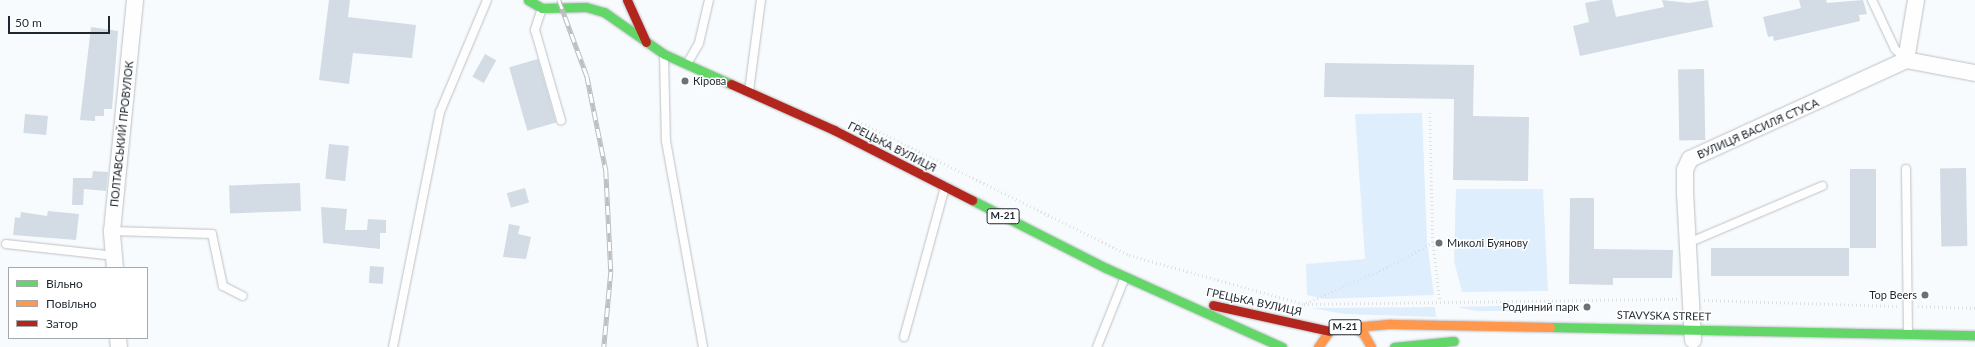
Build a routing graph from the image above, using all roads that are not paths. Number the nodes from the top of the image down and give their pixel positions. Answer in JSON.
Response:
{"nodes":[{"id":1,"x":135,"y":0,"type":"edge"},
{"id":2,"x":487,"y":0,"type":"edge"},
{"id":3,"x":528,"y":0,"type":"edge"},
{"id":4,"x":582,"y":0,"type":"edge"},
{"id":5,"x":627,"y":0,"type":"edge"},
{"id":6,"x":709,"y":0,"type":"edge"},
{"id":7,"x":761,"y":0,"type":"edge"},
{"id":8,"x":1872,"y":0,"type":"edge"},
{"id":9,"x":1916,"y":0,"type":"edge"},
{"id":10,"x":542,"y":8,"type":"junction"},
{"id":11,"x":576,"y":8,"type":"junction"},
{"id":12,"x":613,"y":8,"type":"dead end"},
{"id":13,"x":618,"y":23,"type":"junction"},
{"id":14,"x":646,"y":42,"type":"junction"},
{"id":15,"x":664,"y":54,"type":"junction"},
{"id":16,"x":1906,"y":60,"type":"junction"},
{"id":17,"x":687,"y":64,"type":"junction"},
{"id":18,"x":1975,"y":73,"type":"edge"},
{"id":19,"x":749,"y":92,"type":"junction"},
{"id":20,"x":561,"y":120,"type":"dead end"},
{"id":21,"x":1906,"y":169,"type":"dead end"},
{"id":22,"x":1822,"y":186,"type":"dead end"},
{"id":23,"x":945,"y":187,"type":"junction"},
{"id":24,"x":112,"y":231,"type":"junction"},
{"id":25,"x":1688,"y":243,"type":"junction"},
{"id":26,"x":6,"y":244,"type":"dead end"},
{"id":27,"x":115,"y":262,"type":"edge"},
{"id":28,"x":1126,"y":276,"type":"junction"},
{"id":29,"x":243,"y":296,"type":"dead end"},
{"id":30,"x":1173,"y":296,"type":"junction"},
{"id":31,"x":1354,"y":327,"type":"junction"},
{"id":32,"x":1329,"y":331,"type":"junction"},
{"id":33,"x":1908,"y":334,"type":"junction"},
{"id":34,"x":1693,"y":335,"type":"junction"},
{"id":35,"x":1975,"y":335,"type":"edge"},
{"id":36,"x":904,"y":337,"type":"dead end"},
{"id":37,"x":1555,"y":338,"type":"dead end"},
{"id":38,"x":1468,"y":340,"type":"dead end"},
{"id":39,"x":1907,"y":344,"type":"junction"},
{"id":40,"x":1975,"y":344,"type":"edge"},
{"id":41,"x":393,"y":347,"type":"edge"},
{"id":42,"x":703,"y":347,"type":"edge"},
{"id":43,"x":1097,"y":347,"type":"edge"},
{"id":44,"x":1282,"y":347,"type":"edge"},
{"id":45,"x":1318,"y":347,"type":"edge"},
{"id":46,"x":1371,"y":347,"type":"edge"},
{"id":47,"x":1394,"y":347,"type":"edge"}],
"edges":[{"from":1,"to":24,"type":"street","name":"ПОЛТАВСЬКИЙ ПРОВУЛОК"},
{"from":2,"to":41,"type":"lane"},
{"from":3,"to":10,"type":"main road","number":"М-21"},
{"from":4,"to":11,"type":"main road"},
{"from":5,"to":14,"type":"main road"},
{"from":6,"to":17,"type":"lane"},
{"from":7,"to":19,"type":"lane"},
{"from":8,"to":16,"type":"lane"},
{"from":9,"to":16,"type":"street"},
{"from":10,"to":11,"type":"main road","number":"М-21"},
{"from":10,"to":20,"type":"lane"},
{"from":11,"to":13,"type":"main road","name":"ГРЕЦЬКА ВУЛИЦЯ","number":"М-21"},
{"from":12,"to":13,"type":"main road"},
{"from":13,"to":14,"type":"main road","name":"ГРЕЦЬКА ВУЛИЦЯ","number":"М-21"},
{"from":14,"to":15,"type":"main road","name":"ГРЕЦЬКА ВУЛИЦЯ","number":"М-21"},
{"from":15,"to":17,"type":"main road","name":"ГРЕЦЬКА ВУЛИЦЯ","number":"М-21"},
{"from":15,"to":42,"type":"lane"},
{"from":16,"to":18,"type":"street"},
{"from":16,"to":25,"type":"street","name":"ВУЛИЦЯ ВАСИЛЯ СТУСА"},
{"from":17,"to":19,"type":"main road","name":"ГРЕЦЬКА ВУЛИЦЯ","number":"М-21"},
{"from":19,"to":23,"type":"main road","name":"ГРЕЦЬКА ВУЛИЦЯ","number":"М-21"},
{"from":21,"to":33,"type":"lane"},
{"from":22,"to":25,"type":"lane"},
{"from":23,"to":28,"type":"main road","name":"ГРЕЦЬКА ВУЛИЦЯ","number":"М-21"},
{"from":23,"to":36,"type":"lane"},
{"from":24,"to":27,"type":"street","name":"ПОЛТАВСЬКИЙ ПРОВУЛОК"},
{"from":24,"to":29,"type":"lane"},
{"from":25,"to":34,"type":"street","name":"ВУЛИЦЯ ВАСИЛЯ СТУСА"},
{"from":26,"to":27,"type":"lane"},
{"from":28,"to":30,"type":"main road","name":"ГРЕЦЬКА ВУЛИЦЯ","number":"М-21"},
{"from":28,"to":43,"type":"lane"},
{"from":30,"to":32,"type":"main road","name":"ГРЕЦЬКА ВУЛИЦЯ","number":"М-21"},
{"from":30,"to":44,"type":"main road","name":"ГРЕЦЬКА ВУЛИЦЯ","number":"М-21"},
{"from":31,"to":32,"type":"main road","number":"М-21"},
{"from":31,"to":34,"type":"main road","name":"STAVYSKA STREET"},
{"from":31,"to":46,"type":"main road","number":"М-21"},
{"from":32,"to":45,"type":"main road","number":"М-21"},
{"from":33,"to":34,"type":"main road","name":"STAVYSKA STREET"},
{"from":33,"to":35,"type":"main road","name":"STAVYSKA STREET"},
{"from":33,"to":39,"type":"lane"},
{"from":34,"to":37,"type":"main road","name":"STAVYSKA STREET"},
{"from":34,"to":39,"type":"main road","name":"STAVYSKA STREET"},
{"from":38,"to":47,"type":"main road"},
{"from":39,"to":40,"type":"main road","name":"STAVYSKA STREET"}]}
